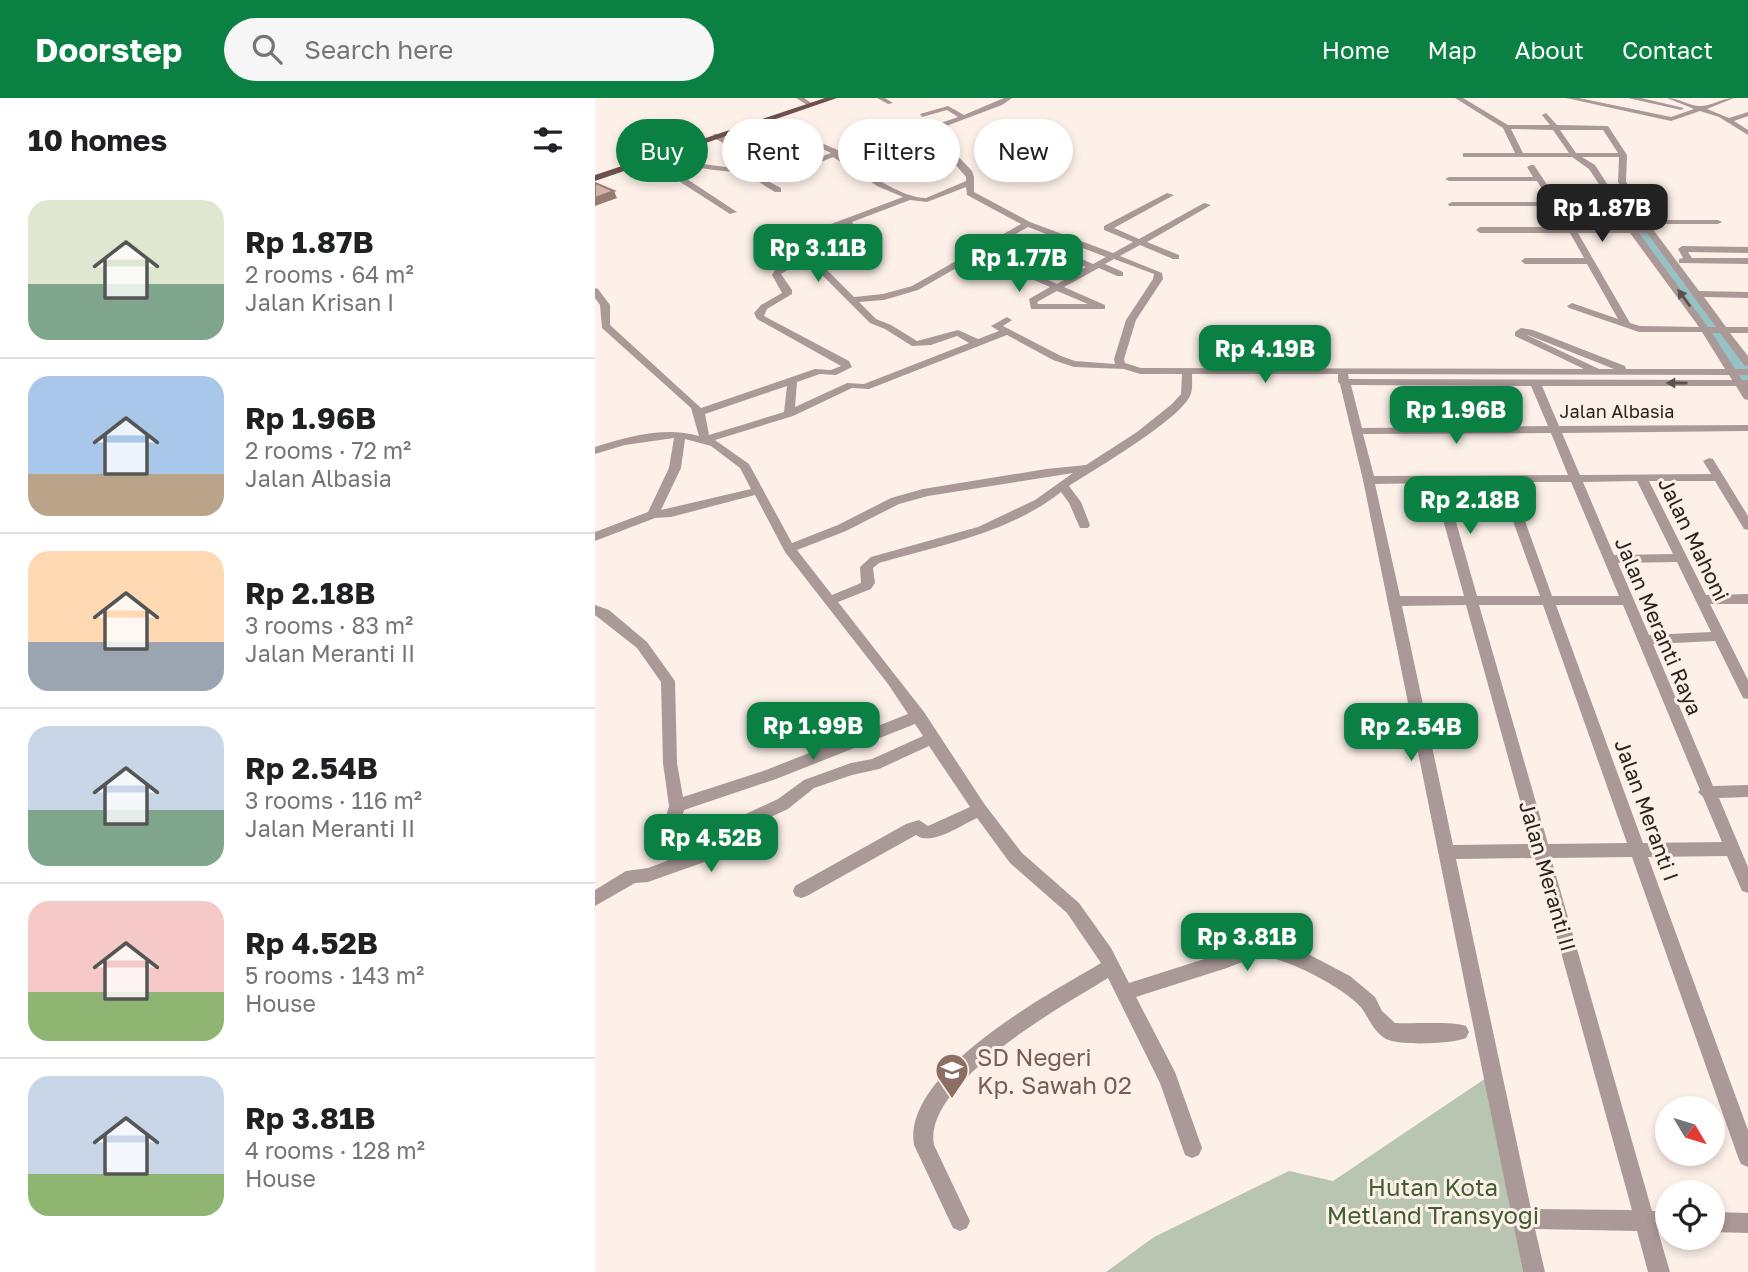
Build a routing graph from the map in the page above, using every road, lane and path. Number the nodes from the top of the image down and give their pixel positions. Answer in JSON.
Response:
{"nodes":[{"id":1,"x":799,"y":98,"type":"edge"},
{"id":2,"x":833,"y":98,"type":"edge"},
{"id":3,"x":880,"y":98,"type":"edge"},
{"id":4,"x":1009,"y":98,"type":"edge"},
{"id":5,"x":1458,"y":98,"type":"edge"},
{"id":6,"x":1569,"y":98,"type":"edge"},
{"id":7,"x":1630,"y":98,"type":"edge"},
{"id":8,"x":1670,"y":98,"type":"edge"},
{"id":9,"x":1724,"y":99,"type":"edge"},
{"id":10,"x":890,"y":103,"type":"dead end"},
{"id":11,"x":811,"y":105,"type":"junction"},
{"id":12,"x":1697,"y":109,"type":"junction"},
{"id":13,"x":1748,"y":114,"type":"edge"},
{"id":14,"x":922,"y":115,"type":"dead end"},
{"id":15,"x":1546,"y":115,"type":"dead end"},
{"id":16,"x":962,"y":117,"type":"junction"},
{"id":17,"x":1727,"y":121,"type":"junction"},
{"id":18,"x":1506,"y":127,"type":"junction"},
{"id":19,"x":1555,"y":127,"type":"junction"},
{"id":20,"x":1748,"y":132,"type":"edge"},
{"id":21,"x":717,"y":136,"type":"junction"},
{"id":22,"x":708,"y":139,"type":"edge"},
{"id":23,"x":722,"y":139,"type":"edge"},
{"id":24,"x":824,"y":147,"type":"edge"},
{"id":25,"x":1465,"y":155,"type":"dead end"},
{"id":26,"x":1520,"y":155,"type":"junction"},
{"id":27,"x":1574,"y":155,"type":"junction"},
{"id":28,"x":1623,"y":155,"type":"junction"},
{"id":29,"x":836,"y":156,"type":"junction"},
{"id":30,"x":824,"y":160,"type":"edge"},
{"id":31,"x":1531,"y":167,"type":"dead end"},
{"id":32,"x":616,"y":171,"type":"edge"},
{"id":33,"x":595,"y":178,"type":"edge"},
{"id":34,"x":1539,"y":179,"type":"junction"},
{"id":35,"x":1449,"y":180,"type":"dead end"},
{"id":36,"x":685,"y":182,"type":"edge"},
{"id":37,"x":763,"y":182,"type":"edge"},
{"id":38,"x":969,"y":183,"type":"junction"},
{"id":39,"x":778,"y":190,"type":"dead end"},
{"id":40,"x":1170,"y":195,"type":"dead end"},
{"id":41,"x":907,"y":198,"type":"junction"},
{"id":42,"x":1452,"y":204,"type":"dead end"},
{"id":43,"x":1556,"y":204,"type":"junction"},
{"id":44,"x":1207,"y":205,"type":"dead end"},
{"id":45,"x":733,"y":212,"type":"dead end"},
{"id":46,"x":847,"y":221,"type":"junction"},
{"id":47,"x":1718,"y":222,"type":"dead end"},
{"id":48,"x":1027,"y":224,"type":"junction"},
{"id":49,"x":834,"y":226,"type":"dead end"},
{"id":50,"x":1572,"y":229,"type":"junction"},
{"id":51,"x":1632,"y":229,"type":"junction"},
{"id":52,"x":1480,"y":230,"type":"dead end"},
{"id":53,"x":1137,"y":242,"type":"junction"},
{"id":54,"x":1037,"y":243,"type":"dead end"},
{"id":55,"x":1748,"y":250,"type":"edge"},
{"id":56,"x":1114,"y":255,"type":"junction"},
{"id":57,"x":808,"y":256,"type":"junction"},
{"id":58,"x":1176,"y":257,"type":"dead end"},
{"id":59,"x":1525,"y":261,"type":"dead end"},
{"id":60,"x":1588,"y":261,"type":"junction"},
{"id":61,"x":1674,"y":261,"type":"junction"},
{"id":62,"x":1689,"y":261,"type":"junction"},
{"id":63,"x":1748,"y":261,"type":"edge"},
{"id":64,"x":1002,"y":263,"type":"dead end"},
{"id":65,"x":1096,"y":265,"type":"junction"},
{"id":66,"x":1120,"y":274,"type":"dead end"},
{"id":67,"x":1057,"y":287,"type":"junction"},
{"id":68,"x":595,"y":291,"type":"edge"},
{"id":69,"x":1699,"y":294,"type":"junction"},
{"id":70,"x":1748,"y":295,"type":"edge"},
{"id":71,"x":852,"y":300,"type":"junction"},
{"id":72,"x":1572,"y":306,"type":"dead end"},
{"id":73,"x":599,"y":323,"type":"edge"},
{"id":74,"x":1626,"y":326,"type":"junction"},
{"id":75,"x":1709,"y":330,"type":"junction"},
{"id":76,"x":1723,"y":330,"type":"junction"},
{"id":77,"x":1748,"y":330,"type":"edge"},
{"id":78,"x":975,"y":342,"type":"junction"},
{"id":79,"x":1748,"y":363,"type":"edge"},
{"id":80,"x":1122,"y":367,"type":"junction"},
{"id":81,"x":1342,"y":370,"type":"junction"},
{"id":82,"x":1187,"y":371,"type":"junction"},
{"id":83,"x":1627,"y":371,"type":"junction"},
{"id":84,"x":1600,"y":372,"type":"junction"},
{"id":85,"x":1743,"y":377,"type":"edge"},
{"id":86,"x":792,"y":382,"type":"junction"},
{"id":87,"x":1343,"y":382,"type":"junction"},
{"id":88,"x":1535,"y":382,"type":"junction"},
{"id":89,"x":1613,"y":383,"type":"junction"},
{"id":90,"x":1748,"y":397,"type":"edge"},
{"id":91,"x":699,"y":412,"type":"junction"},
{"id":92,"x":789,"y":414,"type":"junction"},
{"id":93,"x":1553,"y":428,"type":"junction"},
{"id":94,"x":1748,"y":428,"type":"edge"},
{"id":95,"x":1359,"y":431,"type":"junction"},
{"id":96,"x":680,"y":434,"type":"junction"},
{"id":97,"x":705,"y":440,"type":"junction"},
{"id":98,"x":595,"y":451,"type":"edge"},
{"id":99,"x":1709,"y":461,"type":"dead end"},
{"id":100,"x":1086,"y":468,"type":"junction"},
{"id":101,"x":1641,"y":477,"type":"junction"},
{"id":102,"x":1719,"y":477,"type":"junction"},
{"id":103,"x":1574,"y":478,"type":"junction"},
{"id":104,"x":1504,"y":479,"type":"junction"},
{"id":105,"x":1369,"y":480,"type":"junction"},
{"id":106,"x":1438,"y":480,"type":"junction"},
{"id":107,"x":1062,"y":485,"type":"junction"},
{"id":108,"x":757,"y":491,"type":"junction"},
{"id":109,"x":653,"y":514,"type":"junction"},
{"id":110,"x":1084,"y":525,"type":"dead end"},
{"id":111,"x":1748,"y":526,"type":"edge"},
{"id":112,"x":595,"y":537,"type":"edge"},
{"id":113,"x":789,"y":549,"type":"junction"},
{"id":114,"x":1680,"y":558,"type":"junction"},
{"id":115,"x":1608,"y":559,"type":"junction"},
{"id":116,"x":1547,"y":598,"type":"junction"},
{"id":117,"x":1748,"y":599,"type":"edge"},
{"id":118,"x":1470,"y":600,"type":"junction"},
{"id":119,"x":1627,"y":600,"type":"junction"},
{"id":120,"x":1700,"y":600,"type":"junction"},
{"id":121,"x":829,"y":601,"type":"junction"},
{"id":122,"x":1395,"y":601,"type":"junction"},
{"id":123,"x":595,"y":610,"type":"edge"},
{"id":124,"x":1718,"y":636,"type":"junction"},
{"id":125,"x":1643,"y":640,"type":"junction"},
{"id":126,"x":1748,"y":694,"type":"edge"},
{"id":127,"x":919,"y":716,"type":"junction"},
{"id":128,"x":932,"y":738,"type":"junction"},
{"id":129,"x":1748,"y":791,"type":"edge"},
{"id":130,"x":1706,"y":792,"type":"junction"},
{"id":131,"x":677,"y":806,"type":"junction"},
{"id":132,"x":980,"y":810,"type":"junction"},
{"id":133,"x":1637,"y":848,"type":"junction"},
{"id":134,"x":1732,"y":849,"type":"junction"},
{"id":135,"x":1540,"y":850,"type":"junction"},
{"id":136,"x":1448,"y":852,"type":"junction"},
{"id":137,"x":676,"y":866,"type":"junction"},
{"id":138,"x":1748,"y":886,"type":"edge"},
{"id":139,"x":801,"y":891,"type":"dead end"},
{"id":140,"x":595,"y":899,"type":"edge"},
{"id":141,"x":1112,"y":966,"type":"junction"},
{"id":142,"x":1123,"y":993,"type":"junction"},
{"id":143,"x":1460,"y":1032,"type":"dead end"},
{"id":144,"x":1192,"y":1148,"type":"dead end"},
{"id":145,"x":1748,"y":1157,"type":"edge"},
{"id":146,"x":1522,"y":1219,"type":"junction"},
{"id":147,"x":960,"y":1221,"type":"dead end"},
{"id":148,"x":1645,"y":1221,"type":"junction"},
{"id":149,"x":1655,"y":1221,"type":"edge"},
{"id":150,"x":1725,"y":1222,"type":"edge"},
{"id":151,"x":1748,"y":1223,"type":"edge"},
{"id":152,"x":1534,"y":1272,"type":"edge"},
{"id":153,"x":1659,"y":1272,"type":"edge"}],
"edges":[{"from":1,"to":11,"type":"street"},
{"from":2,"to":11,"type":"main road"},
{"from":3,"to":10,"type":"street"},
{"from":4,"to":16,"type":"street"},
{"from":5,"to":18,"type":"street"},
{"from":6,"to":12,"type":"street"},
{"from":7,"to":12,"type":"street"},
{"from":8,"to":12,"type":"street"},
{"from":9,"to":12,"type":"street"},
{"from":11,"to":21,"type":"main road"},
{"from":12,"to":17,"type":"street"},
{"from":13,"to":17,"type":"street"},
{"from":14,"to":16,"type":"street"},
{"from":15,"to":19,"type":"street"},
{"from":16,"to":38,"type":"street"},
{"from":17,"to":20,"type":"street"},
{"from":18,"to":19,"type":"street"},
{"from":18,"to":26,"type":"street"},
{"from":19,"to":27,"type":"street"},
{"from":19,"to":28,"type":"street"},
{"from":21,"to":22,"type":"main road"},
{"from":21,"to":23,"type":"street"},
{"from":24,"to":29,"type":"street"},
{"from":25,"to":26,"type":"street"},
{"from":26,"to":27,"type":"street"},
{"from":27,"to":28,"type":"street"},
{"from":27,"to":51,"type":"street"},
{"from":28,"to":47,"type":"street"},
{"from":29,"to":30,"type":"street"},
{"from":29,"to":41,"type":"street"},
{"from":31,"to":34,"type":"street"},
{"from":32,"to":33,"type":"main road"},
{"from":34,"to":35,"type":"street"},
{"from":34,"to":43,"type":"street"},
{"from":36,"to":45,"type":"street"},
{"from":37,"to":39,"type":"street"},
{"from":38,"to":41,"type":"street"},
{"from":38,"to":48,"type":"street"},
{"from":40,"to":53,"type":"street"},
{"from":41,"to":46,"type":"street"},
{"from":42,"to":43,"type":"street"},
{"from":43,"to":50,"type":"street"},
{"from":44,"to":53,"type":"street"},
{"from":46,"to":49,"type":"street"},
{"from":46,"to":57,"type":"street"},
{"from":48,"to":56,"type":"street"},
{"from":48,"to":71,"type":"street"},
{"from":50,"to":51,"type":"street"},
{"from":50,"to":52,"type":"street"},
{"from":50,"to":60,"type":"street"},
{"from":51,"to":61,"type":"street"},
{"from":75,"to":51,"type":"street","one_way":true},
{"from":53,"to":56,"type":"street"},
{"from":53,"to":58,"type":"street"},
{"from":54,"to":65,"type":"street"},
{"from":55,"to":62,"type":"street"},
{"from":56,"to":65,"type":"street"},
{"from":56,"to":80,"type":"street"},
{"from":57,"to":71,"type":"street"},
{"from":57,"to":86,"type":"street"},
{"from":59,"to":60,"type":"street"},
{"from":60,"to":74,"type":"street"},
{"from":61,"to":62,"type":"street"},
{"from":61,"to":69,"type":"street"},
{"from":62,"to":63,"type":"street"},
{"from":64,"to":67,"type":"street"},
{"from":65,"to":66,"type":"street"},
{"from":65,"to":67,"type":"street"},
{"from":67,"to":67,"type":"street"},
{"from":68,"to":73,"type":"street"},
{"from":69,"to":70,"type":"street"},
{"from":69,"to":76,"type":"street"},
{"from":71,"to":78,"type":"street"},
{"from":72,"to":74,"type":"street"},
{"from":73,"to":91,"type":"street"},
{"from":74,"to":75,"type":"street"},
{"from":75,"to":76,"type":"street"},
{"from":75,"to":85,"type":"street"},
{"from":76,"to":77,"type":"street"},
{"from":76,"to":79,"type":"street"},
{"from":78,"to":80,"type":"street"},
{"from":78,"to":92,"type":"street"},
{"from":80,"to":82,"type":"street"},
{"from":81,"to":82,"type":"street"},
{"from":81,"to":84,"type":"street"},
{"from":81,"to":87,"type":"street"},
{"from":82,"to":100,"type":"street"},
{"from":83,"to":84,"type":"street"},
{"from":83,"to":84,"type":"street"},
{"from":83,"to":85,"type":"street"},
{"from":84,"to":89,"type":"street"},
{"from":85,"to":89,"type":"street","one_way":true},
{"from":85,"to":90,"type":"street"},
{"from":86,"to":91,"type":"street"},
{"from":86,"to":92,"type":"street"},
{"from":87,"to":88,"type":"street"},
{"from":87,"to":95,"type":"street"},
{"from":88,"to":89,"type":"street"},
{"from":88,"to":93,"type":"street","name":"Jalan Meranti Raya"},
{"from":91,"to":97,"type":"street"},
{"from":92,"to":97,"type":"street"},
{"from":93,"to":94,"type":"street","name":"Jalan Albasia"},
{"from":93,"to":95,"type":"street","name":"Jalan Albasia"},
{"from":93,"to":103,"type":"street","name":"Jalan Meranti Raya"},
{"from":95,"to":105,"type":"street"},
{"from":96,"to":97,"type":"street"},
{"from":96,"to":98,"type":"street"},
{"from":96,"to":109,"type":"street"},
{"from":97,"to":108,"type":"street"},
{"from":99,"to":102,"type":"street"},
{"from":100,"to":107,"type":"street"},
{"from":100,"to":113,"type":"street"},
{"from":101,"to":102,"type":"street"},
{"from":101,"to":103,"type":"street"},
{"from":101,"to":114,"type":"street","name":"Jalan Mahoni"},
{"from":102,"to":111,"type":"street"},
{"from":103,"to":104,"type":"street"},
{"from":103,"to":115,"type":"street","name":"Jalan Meranti Raya"},
{"from":104,"to":106,"type":"street"},
{"from":104,"to":116,"type":"street","name":"Jalan Meranti I"},
{"from":105,"to":106,"type":"street"},
{"from":105,"to":122,"type":"street"},
{"from":106,"to":118,"type":"street","name":"Jalan Meranti II"},
{"from":107,"to":110,"type":"street"},
{"from":107,"to":121,"type":"street"},
{"from":108,"to":109,"type":"street"},
{"from":108,"to":113,"type":"street"},
{"from":109,"to":112,"type":"street"},
{"from":113,"to":121,"type":"street"},
{"from":114,"to":115,"type":"street"},
{"from":114,"to":120,"type":"street","name":"Jalan Mahoni"},
{"from":115,"to":119,"type":"street","name":"Jalan Meranti Raya"},
{"from":116,"to":118,"type":"street"},
{"from":116,"to":119,"type":"street"},
{"from":116,"to":133,"type":"street","name":"Jalan Meranti I"},
{"from":117,"to":120,"type":"street"},
{"from":118,"to":122,"type":"street"},
{"from":118,"to":135,"type":"street","name":"Jalan Meranti II"},
{"from":119,"to":125,"type":"street","name":"Jalan Meranti Raya"},
{"from":120,"to":124,"type":"street","name":"Jalan Mahoni"},
{"from":121,"to":127,"type":"street"},
{"from":122,"to":136,"type":"street"},
{"from":123,"to":131,"type":"street"},
{"from":124,"to":125,"type":"street"},
{"from":124,"to":126,"type":"street","name":"Jalan Mahoni"},
{"from":125,"to":130,"type":"street","name":"Jalan Meranti Raya"},
{"from":127,"to":128,"type":"street"},
{"from":127,"to":131,"type":"street"},
{"from":128,"to":132,"type":"street"},
{"from":128,"to":137,"type":"street"},
{"from":129,"to":130,"type":"street"},
{"from":130,"to":134,"type":"street","name":"Jalan Meranti Raya"},
{"from":131,"to":137,"type":"street"},
{"from":132,"to":139,"type":"street"},
{"from":132,"to":141,"type":"street"},
{"from":133,"to":134,"type":"street"},
{"from":133,"to":135,"type":"street"},
{"from":133,"to":145,"type":"street","name":"Jalan Meranti I"},
{"from":134,"to":138,"type":"street","name":"Jalan Meranti Raya"},
{"from":135,"to":136,"type":"street"},
{"from":135,"to":148,"type":"street","name":"Jalan Meranti II"},
{"from":136,"to":146,"type":"street"},
{"from":137,"to":140,"type":"street"},
{"from":141,"to":142,"type":"street"},
{"from":141,"to":147,"type":"street"},
{"from":142,"to":143,"type":"street"},
{"from":142,"to":144,"type":"street"},
{"from":146,"to":148,"type":"street"},
{"from":146,"to":152,"type":"street"},
{"from":148,"to":149,"type":"street"},
{"from":148,"to":153,"type":"street","name":"Jalan Meranti II"},
{"from":150,"to":151,"type":"street"}]}
